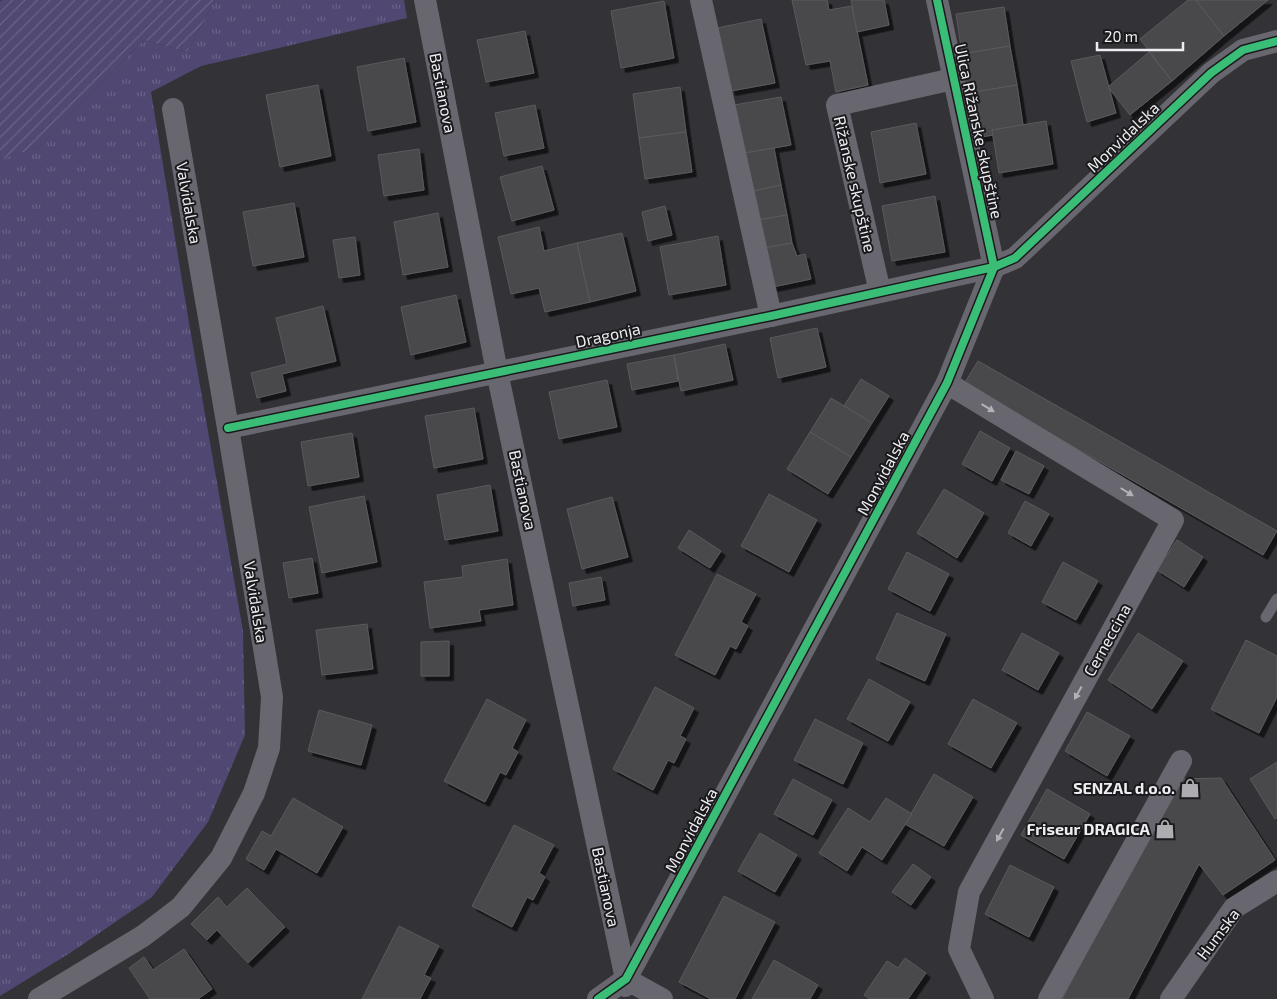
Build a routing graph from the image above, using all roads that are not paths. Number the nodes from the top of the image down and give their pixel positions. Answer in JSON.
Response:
{"nodes":[{"id":1,"x":425,"y":0,"type":"edge"},
{"id":2,"x":702,"y":0,"type":"edge"},
{"id":3,"x":937,"y":0,"type":"edge"},
{"id":4,"x":1277,"y":41,"type":"edge"},
{"id":5,"x":953,"y":79,"type":"junction"},
{"id":6,"x":172,"y":109,"type":"dead end"},
{"id":7,"x":994,"y":267,"type":"junction"},
{"id":8,"x":880,"y":292,"type":"junction"},
{"id":9,"x":771,"y":316,"type":"junction"},
{"id":10,"x":498,"y":372,"type":"junction"},
{"id":11,"x":947,"y":383,"type":"junction"},
{"id":12,"x":228,"y":428,"type":"junction"},
{"id":13,"x":1277,"y":599,"type":"edge"},
{"id":14,"x":1266,"y":617,"type":"dead end"},
{"id":15,"x":1181,"y":761,"type":"dead end"},
{"id":16,"x":1277,"y":881,"type":"edge"},
{"id":17,"x":624,"y":989,"type":"edge"},
{"id":18,"x":39,"y":999,"type":"edge"},
{"id":19,"x":598,"y":999,"type":"edge"},
{"id":20,"x":662,"y":999,"type":"edge"},
{"id":21,"x":983,"y":999,"type":"edge"},
{"id":22,"x":1049,"y":999,"type":"edge"},
{"id":23,"x":1171,"y":999,"type":"edge"}],
"edges":[{"from":1,"to":10,"type":"street","name":"Bastianova"},
{"from":2,"to":9,"type":"street"},
{"from":3,"to":5,"type":"street","name":"Ulica Rižanske skupštine"},
{"from":4,"to":7,"type":"street","name":"Monvidalska"},
{"from":5,"to":7,"type":"street","name":"Ulica Rižanske skupštine"},
{"from":5,"to":8,"type":"street","name":"Rižanske skupštine"},
{"from":6,"to":12,"type":"street","name":"Valvidalska"},
{"from":7,"to":8,"type":"street","name":"Dragonja"},
{"from":7,"to":11,"type":"street","name":"Monvidalska"},
{"from":8,"to":9,"type":"street","name":"Dragonja"},
{"from":9,"to":10,"type":"street","name":"Dragonja"},
{"from":10,"to":12,"type":"street","name":"Dragonja"},
{"from":10,"to":17,"type":"street","name":"Bastianova"},
{"from":11,"to":17,"type":"street","name":"Monvidalska"},
{"from":11,"to":21,"type":"street","name":"Cerneccina","one_way":true},
{"from":12,"to":18,"type":"street","name":"Valvidalska"},
{"from":13,"to":14,"type":"lane"},
{"from":15,"to":22,"type":"street"},
{"from":16,"to":23,"type":"street","name":"Humska"},
{"from":17,"to":19,"type":"street","name":"Monvidalska"},
{"from":17,"to":20,"type":"street"}]}
